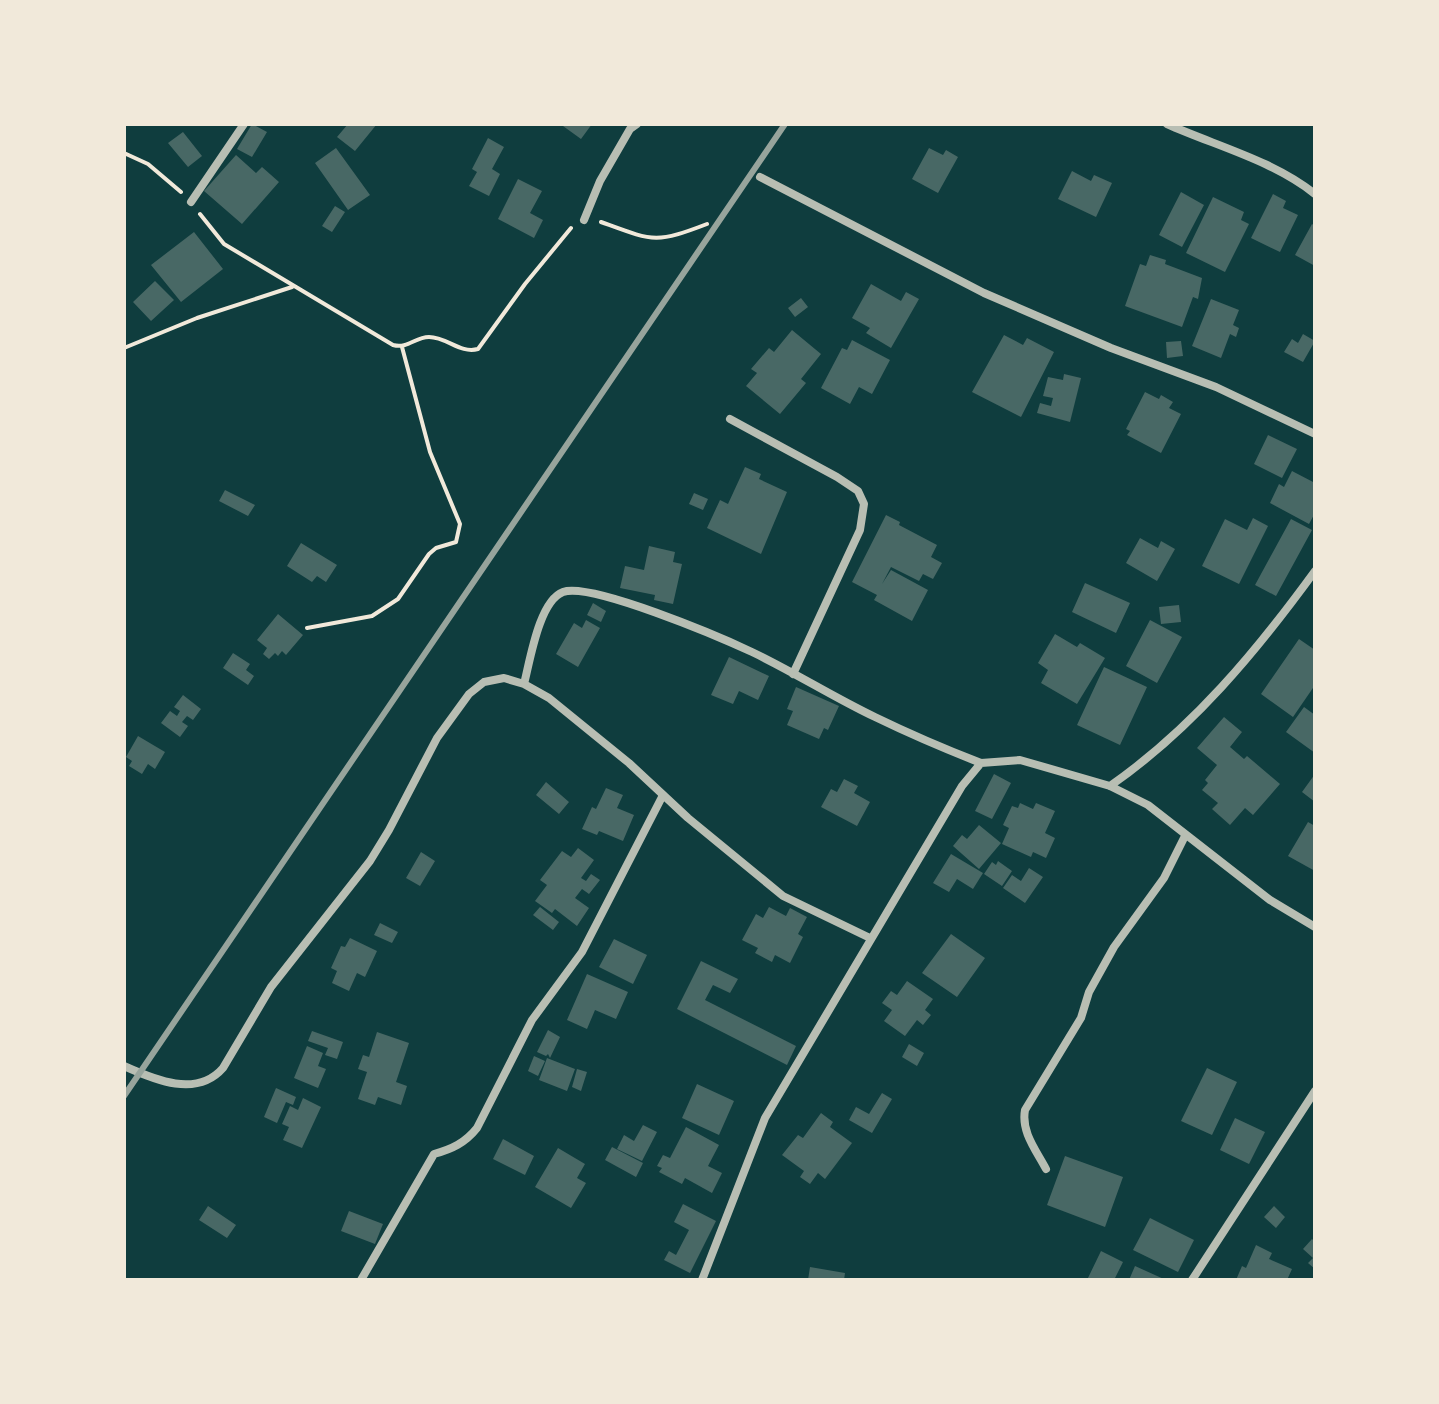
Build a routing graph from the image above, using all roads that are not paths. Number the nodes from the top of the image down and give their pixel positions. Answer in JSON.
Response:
{"nodes":[{"id":1,"x":244,"y":124,"type":"edge"},
{"id":2,"x":637,"y":124,"type":"edge"},
{"id":3,"x":1167,"y":124,"type":"edge"},
{"id":4,"x":760,"y":177,"type":"dead end"},
{"id":5,"x":1315,"y":194,"type":"edge"},
{"id":6,"x":191,"y":202,"type":"road end"},
{"id":7,"x":584,"y":220,"type":"road end"},
{"id":8,"x":730,"y":419,"type":"dead end"},
{"id":9,"x":1315,"y":434,"type":"edge"},
{"id":10,"x":1315,"y":571,"type":"edge"},
{"id":11,"x":793,"y":674,"type":"junction"},
{"id":12,"x":524,"y":684,"type":"junction"},
{"id":13,"x":981,"y":763,"type":"junction"},
{"id":14,"x":1110,"y":786,"type":"junction"},
{"id":15,"x":663,"y":795,"type":"junction"},
{"id":16,"x":1185,"y":836,"type":"junction"},
{"id":17,"x":1315,"y":927,"type":"edge"},
{"id":18,"x":870,"y":938,"type":"junction"},
{"id":19,"x":124,"y":1066,"type":"edge"},
{"id":20,"x":1315,"y":1091,"type":"edge"},
{"id":21,"x":1046,"y":1169,"type":"dead end"},
{"id":22,"x":361,"y":1280,"type":"edge"},
{"id":23,"x":702,"y":1280,"type":"edge"},
{"id":24,"x":1192,"y":1280,"type":"edge"}],
"edges":[{"from":1,"to":6,"type":"street"},
{"from":2,"to":7,"type":"street"},
{"from":3,"to":5,"type":"street"},
{"from":4,"to":9,"type":"street"},
{"from":8,"to":11,"type":"street"},
{"from":10,"to":14,"type":"street"},
{"from":11,"to":12,"type":"street"},
{"from":11,"to":13,"type":"street"},
{"from":12,"to":15,"type":"street"},
{"from":12,"to":19,"type":"street"},
{"from":13,"to":14,"type":"street"},
{"from":13,"to":18,"type":"street"},
{"from":14,"to":16,"type":"street"},
{"from":15,"to":18,"type":"street"},
{"from":15,"to":22,"type":"street"},
{"from":16,"to":17,"type":"street"},
{"from":16,"to":21,"type":"street"},
{"from":18,"to":23,"type":"street"},
{"from":20,"to":24,"type":"street"}]}
